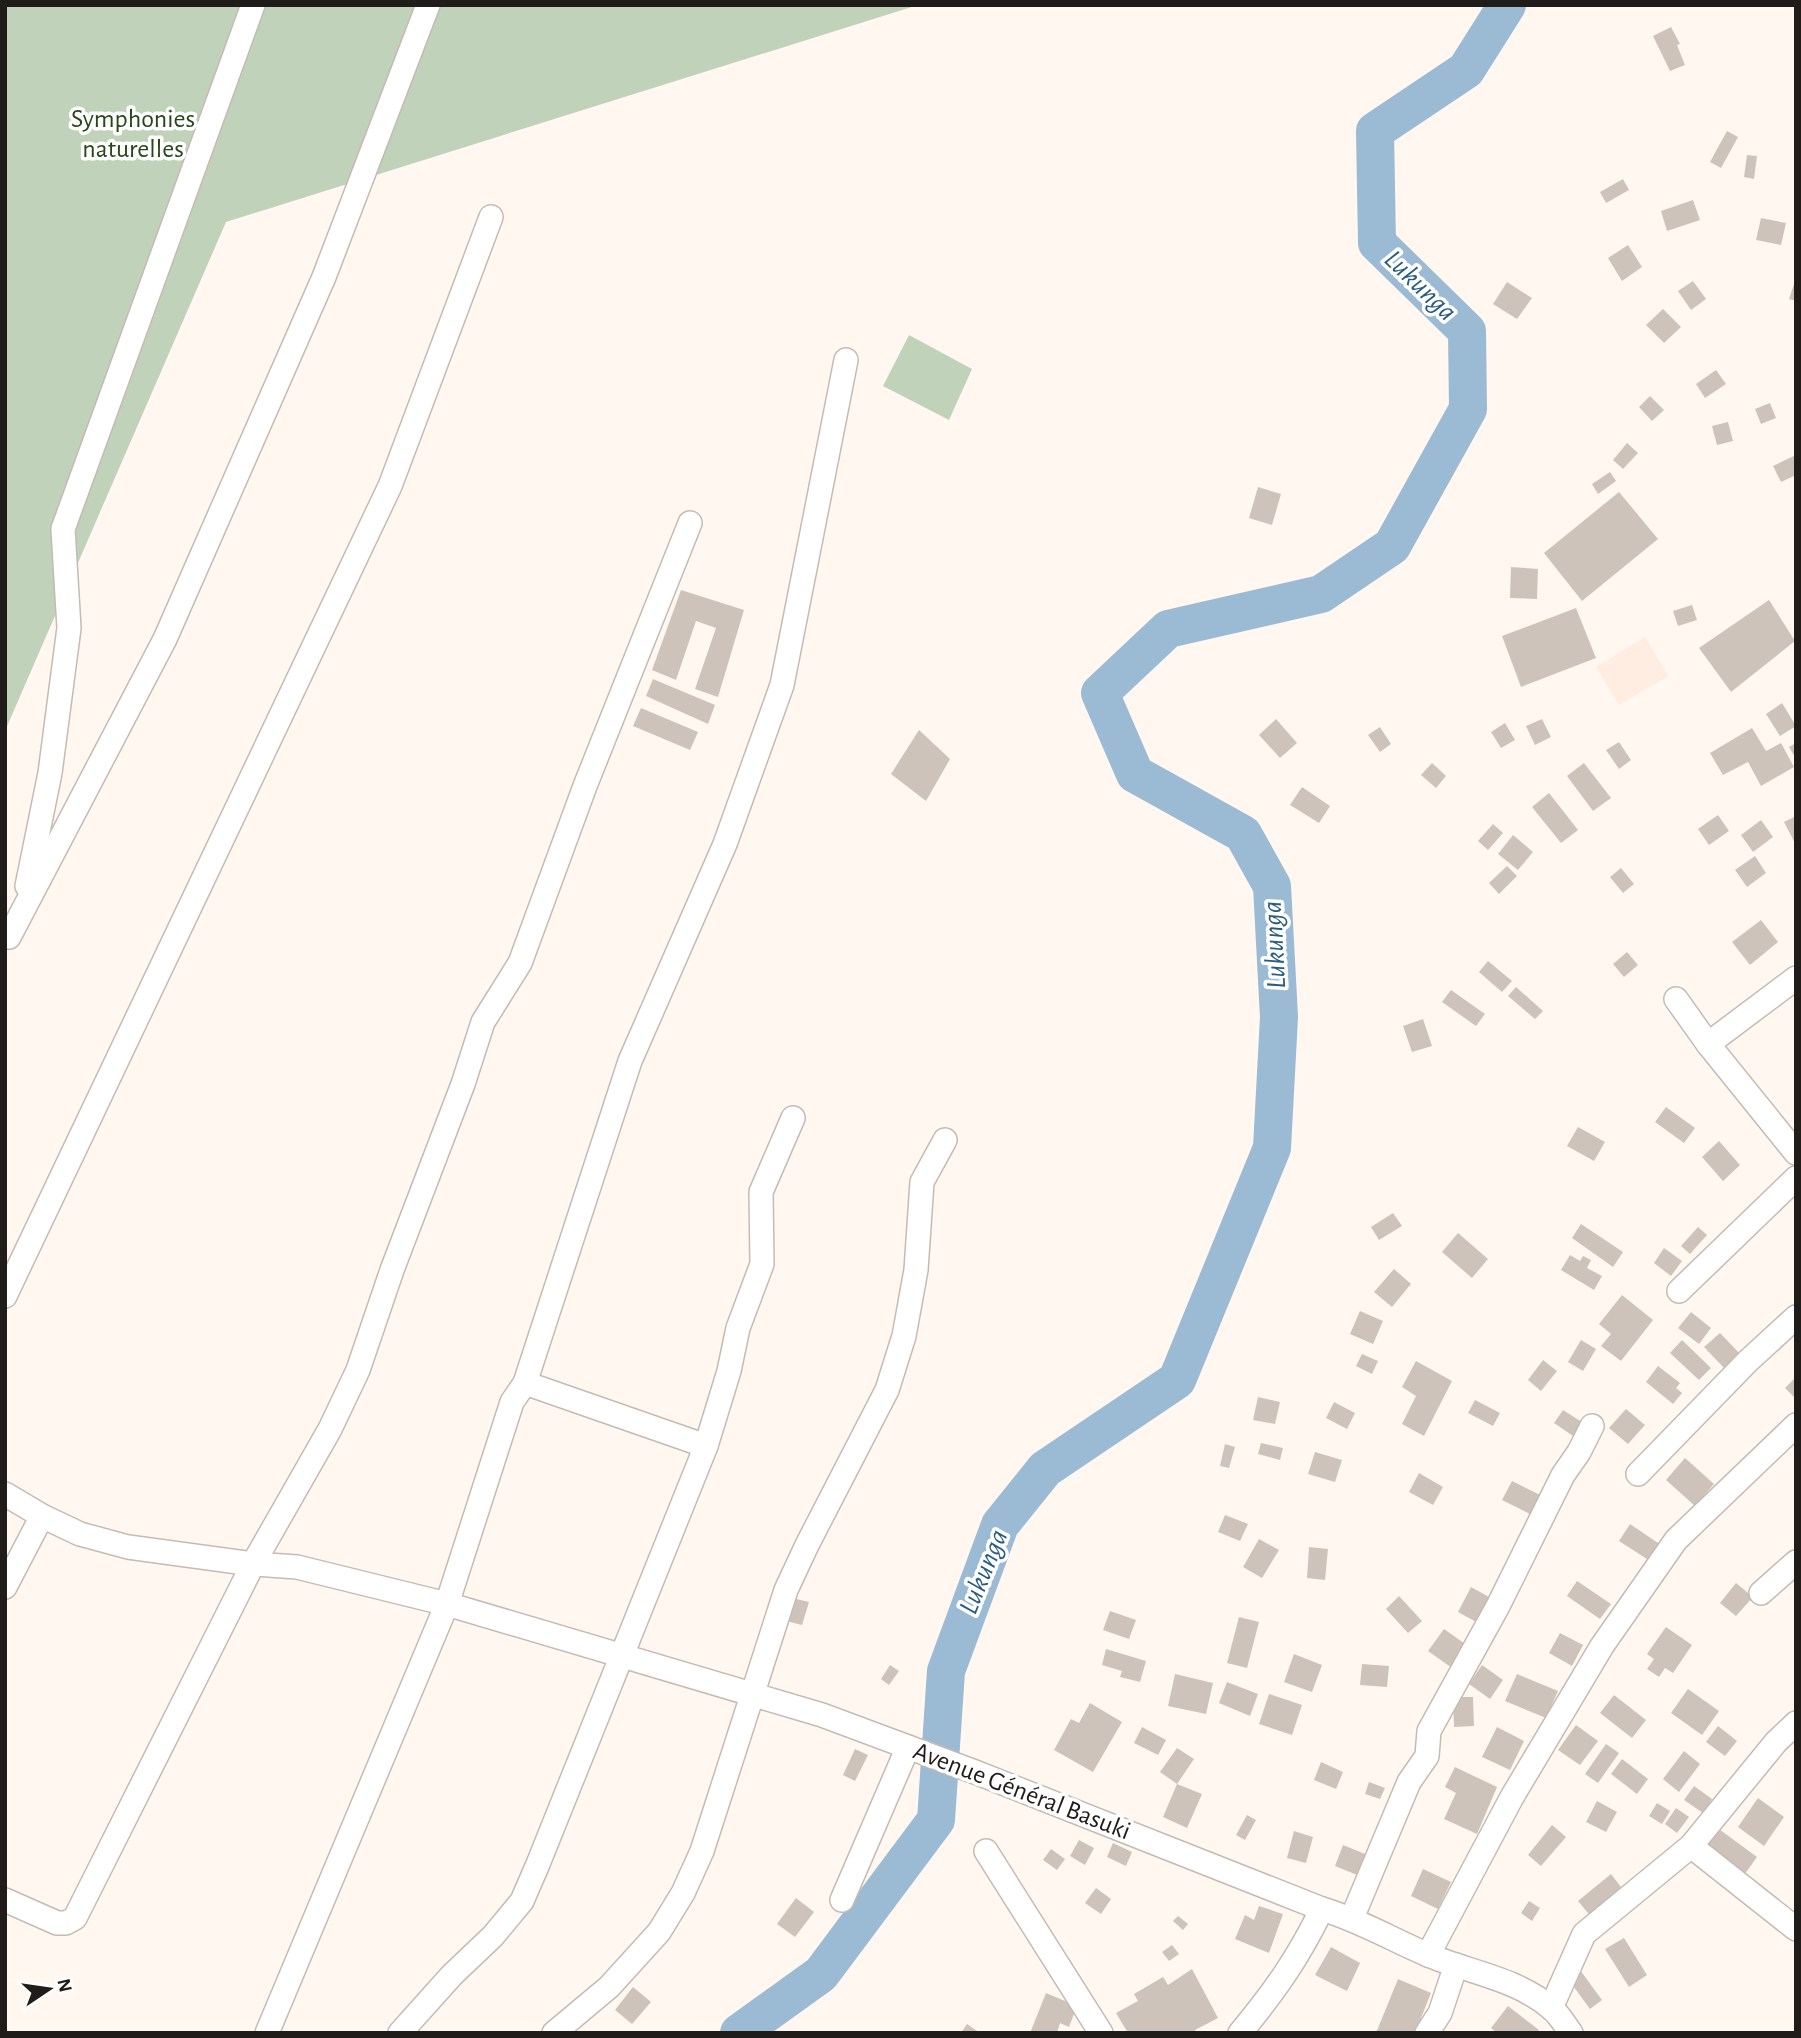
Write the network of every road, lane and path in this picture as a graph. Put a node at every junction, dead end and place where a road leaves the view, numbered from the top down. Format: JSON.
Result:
{"nodes":[{"id":1,"x":253,"y":5,"type":"edge"},
{"id":2,"x":428,"y":5,"type":"edge"},
{"id":3,"x":491,"y":216,"type":"dead end"},
{"id":4,"x":846,"y":360,"type":"dead end"},
{"id":5,"x":690,"y":523,"type":"dead end"},
{"id":6,"x":7,"y":942,"type":"edge"},
{"id":7,"x":1796,"y":978,"type":"edge"},
{"id":8,"x":1676,"y":999,"type":"dead end"},
{"id":9,"x":1708,"y":1044,"type":"junction"},
{"id":10,"x":793,"y":1118,"type":"dead end"},
{"id":11,"x":945,"y":1140,"type":"dead end"},
{"id":12,"x":1796,"y":1153,"type":"edge"},
{"id":13,"x":1796,"y":1178,"type":"edge"},
{"id":14,"x":1679,"y":1291,"type":"dead end"},
{"id":15,"x":5,"y":1296,"type":"edge"},
{"id":16,"x":1796,"y":1317,"type":"edge"},
{"id":17,"x":525,"y":1383,"type":"junction"},
{"id":18,"x":1796,"y":1425,"type":"edge"},
{"id":19,"x":1592,"y":1426,"type":"dead end"},
{"id":20,"x":706,"y":1446,"type":"junction"},
{"id":21,"x":1638,"y":1474,"type":"dead end"},
{"id":22,"x":5,"y":1494,"type":"edge"},
{"id":23,"x":42,"y":1516,"type":"junction"},
{"id":24,"x":1796,"y":1562,"type":"edge"},
{"id":25,"x":253,"y":1564,"type":"junction"},
{"id":26,"x":5,"y":1587,"type":"edge"},
{"id":27,"x":1762,"y":1593,"type":"dead end"},
{"id":28,"x":447,"y":1604,"type":"junction"},
{"id":29,"x":622,"y":1656,"type":"junction"},
{"id":30,"x":752,"y":1695,"type":"junction"},
{"id":31,"x":1796,"y":1723,"type":"edge"},
{"id":32,"x":908,"y":1747,"type":"junction"},
{"id":33,"x":1691,"y":1846,"type":"junction"},
{"id":34,"x":986,"y":1851,"type":"dead end"},
{"id":35,"x":5,"y":1900,"type":"edge"},
{"id":36,"x":842,"y":1900,"type":"dead end"},
{"id":37,"x":1322,"y":1909,"type":"junction"},
{"id":38,"x":1352,"y":1918,"type":"junction"},
{"id":39,"x":1796,"y":1929,"type":"edge"},
{"id":40,"x":1428,"y":1955,"type":"junction"},
{"id":41,"x":1456,"y":1965,"type":"junction"},
{"id":42,"x":1551,"y":2008,"type":"junction"},
{"id":43,"x":267,"y":2033,"type":"edge"},
{"id":44,"x":400,"y":2033,"type":"edge"},
{"id":45,"x":554,"y":2033,"type":"edge"},
{"id":46,"x":1101,"y":2033,"type":"edge"},
{"id":47,"x":1240,"y":2033,"type":"edge"},
{"id":48,"x":1427,"y":2033,"type":"edge"},
{"id":49,"x":1571,"y":2033,"type":"edge"}],
"edges":[{"from":1,"to":6,"type":"street"},
{"from":2,"to":6,"type":"street"},
{"from":3,"to":15,"type":"street"},
{"from":4,"to":17,"type":"street"},
{"from":5,"to":25,"type":"street"},
{"from":7,"to":9,"type":"street"},
{"from":8,"to":9,"type":"street"},
{"from":9,"to":12,"type":"street"},
{"from":10,"to":20,"type":"street"},
{"from":11,"to":30,"type":"street"},
{"from":13,"to":14,"type":"street"},
{"from":16,"to":21,"type":"street"},
{"from":17,"to":20,"type":"street"},
{"from":17,"to":28,"type":"street"},
{"from":18,"to":40,"type":"street"},
{"from":19,"to":38,"type":"street"},
{"from":20,"to":29,"type":"street"},
{"from":22,"to":23,"type":"street","name":"Avenue Général Basuki"},
{"from":23,"to":25,"type":"street","name":"Avenue Général Basuki"},
{"from":23,"to":26,"type":"street"},
{"from":24,"to":27,"type":"street"},
{"from":25,"to":28,"type":"street","name":"Avenue Général Basuki"},
{"from":25,"to":35,"type":"street"},
{"from":28,"to":29,"type":"street","name":"Avenue Général Basuki"},
{"from":28,"to":43,"type":"street"},
{"from":29,"to":30,"type":"street","name":"Avenue Général Basuki"},
{"from":29,"to":44,"type":"street"},
{"from":30,"to":32,"type":"street","name":"Avenue Général Basuki"},
{"from":30,"to":45,"type":"street"},
{"from":31,"to":33,"type":"street"},
{"from":32,"to":36,"type":"street"},
{"from":32,"to":37,"type":"street","name":"Avenue Général Basuki"},
{"from":33,"to":39,"type":"street"},
{"from":33,"to":42,"type":"street"},
{"from":34,"to":46,"type":"street"},
{"from":37,"to":38,"type":"street","name":"Avenue Général Basuki"},
{"from":37,"to":47,"type":"street"},
{"from":38,"to":40,"type":"street","name":"Avenue Général Basuki"},
{"from":40,"to":41,"type":"street","name":"Avenue Général Basuki"},
{"from":41,"to":42,"type":"street","name":"Avenue Général Basuki"},
{"from":41,"to":48,"type":"street"},
{"from":42,"to":49,"type":"street","name":"Avenue Général Basuki"}]}
